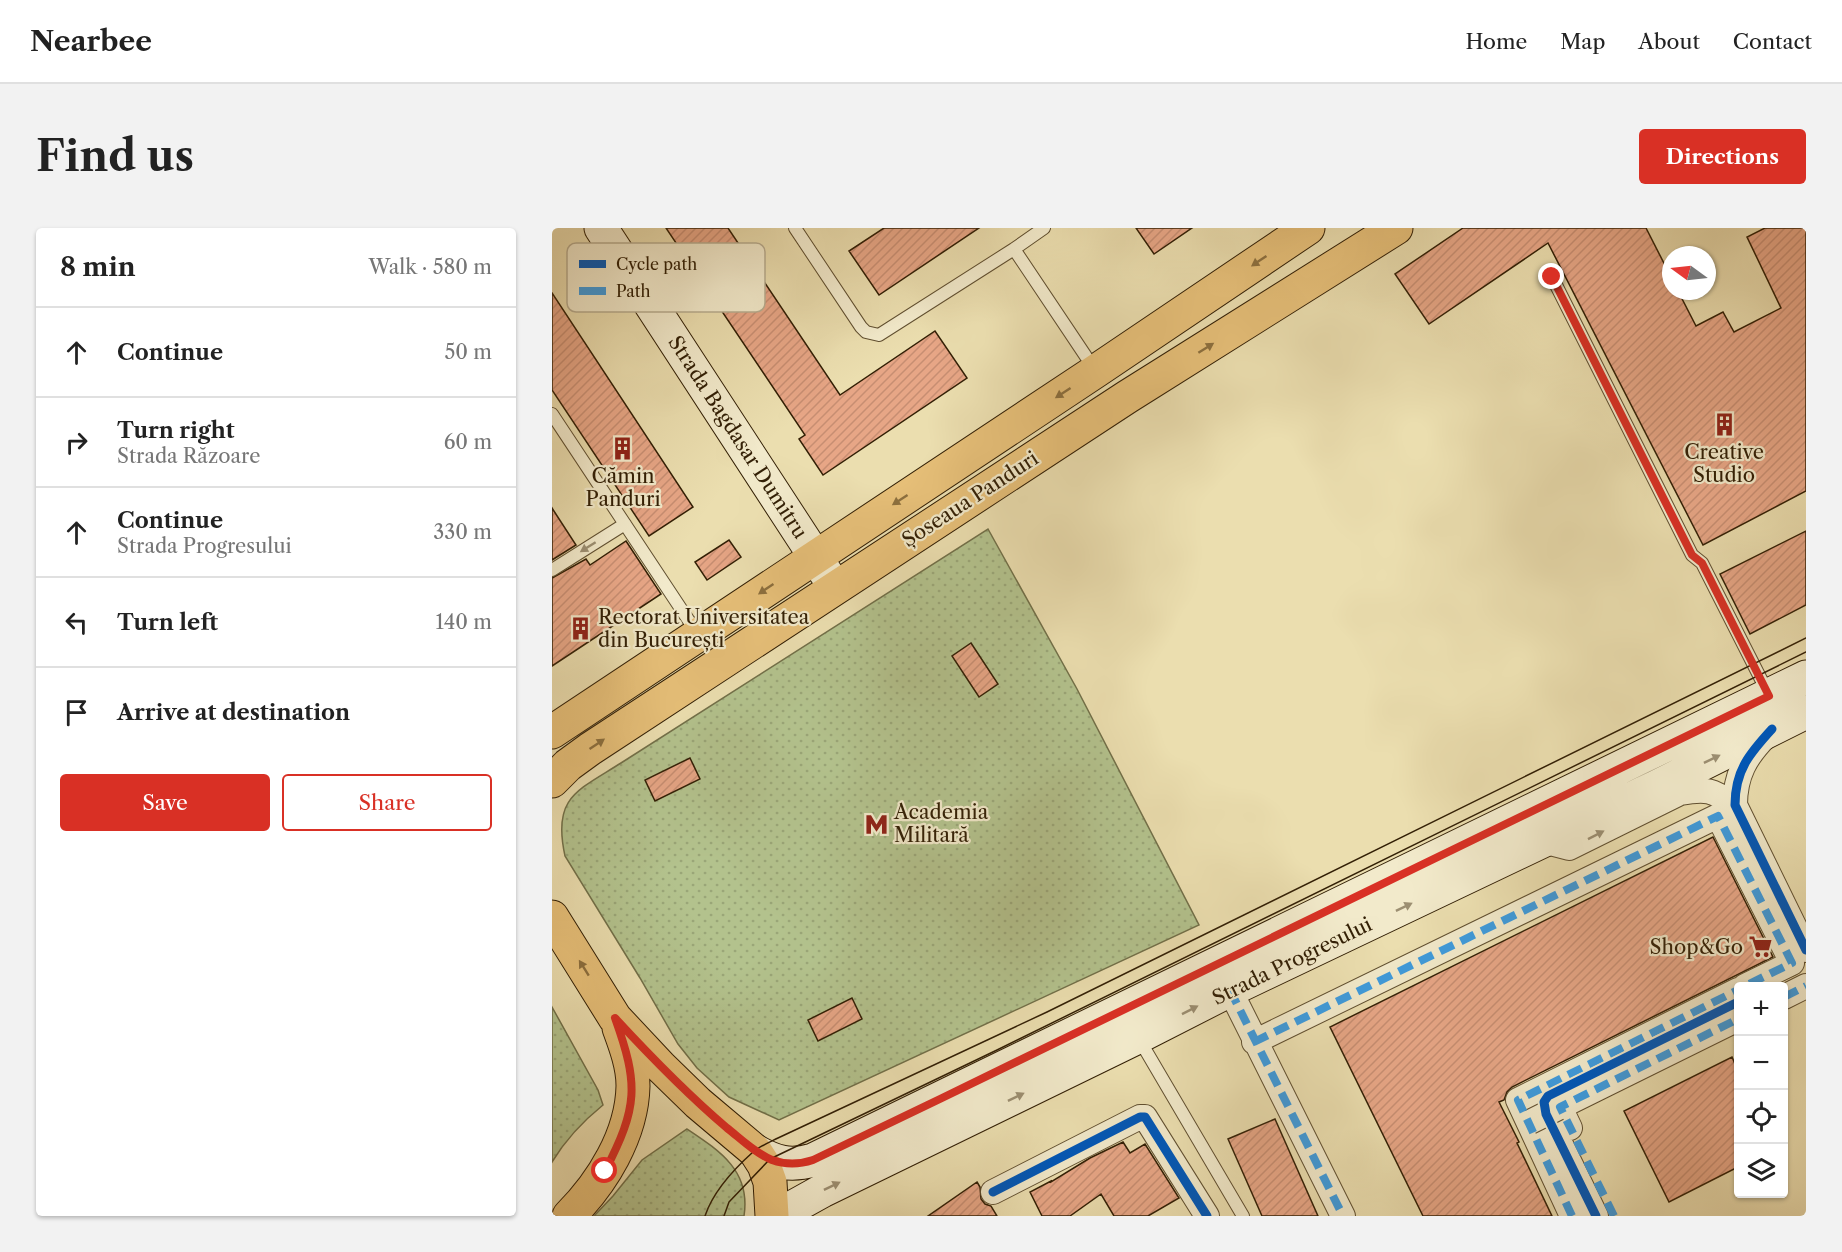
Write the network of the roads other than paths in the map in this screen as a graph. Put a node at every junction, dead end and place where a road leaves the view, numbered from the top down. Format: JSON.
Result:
{"nodes":[{"id":1,"x":601,"y":228,"type":"edge"},
{"id":2,"x":795,"y":228,"type":"edge"},
{"id":3,"x":1044,"y":228,"type":"edge"},
{"id":4,"x":1308,"y":228,"type":"edge"},
{"id":5,"x":1396,"y":228,"type":"edge"},
{"id":6,"x":611,"y":243,"type":"edge"},
{"id":7,"x":1014,"y":249,"type":"junction"},
{"id":8,"x":1552,"y":277,"type":"dead end"},
{"id":9,"x":656,"y":312,"type":"edge"},
{"id":10,"x":1096,"y":371,"type":"junction"},
{"id":11,"x":552,"y":414,"type":"edge"},
{"id":12,"x":625,"y":524,"type":"junction"},
{"id":13,"x":815,"y":557,"type":"junction"},
{"id":14,"x":552,"y":570,"type":"edge"},
{"id":15,"x":835,"y":587,"type":"junction"},
{"id":16,"x":698,"y":634,"type":"junction"},
{"id":17,"x":1806,"y":678,"type":"edge"},
{"id":18,"x":1769,"y":696,"type":"junction"},
{"id":19,"x":1806,"y":712,"type":"edge"},
{"id":20,"x":1772,"y":729,"type":"junction"},
{"id":21,"x":552,"y":732,"type":"edge"},
{"id":22,"x":552,"y":781,"type":"edge"},
{"id":23,"x":1735,"y":805,"type":"junction"},
{"id":24,"x":1542,"y":841,"type":"junction"},
{"id":25,"x":552,"y":917,"type":"edge"},
{"id":26,"x":1806,"y":950,"type":"edge"},
{"id":27,"x":1806,"y":964,"type":"edge"},
{"id":28,"x":1759,"y":982,"type":"edge"},
{"id":29,"x":1779,"y":982,"type":"edge"},
{"id":30,"x":1806,"y":986,"type":"edge"},
{"id":31,"x":1230,"y":990,"type":"junction"},
{"id":32,"x":1788,"y":995,"type":"edge"},
{"id":33,"x":1734,"y":996,"type":"edge"},
{"id":34,"x":1734,"y":996,"type":"edge"},
{"id":35,"x":615,"y":1018,"type":"junction"},
{"id":36,"x":1734,"y":1021,"type":"edge"},
{"id":37,"x":1138,"y":1038,"type":"junction"},
{"id":38,"x":1254,"y":1042,"type":"junction"},
{"id":39,"x":1559,"y":1107,"type":"junction"},
{"id":40,"x":1529,"y":1122,"type":"junction"},
{"id":41,"x":754,"y":1150,"type":"junction"},
{"id":42,"x":993,"y":1192,"type":"dead end"},
{"id":43,"x":569,"y":1216,"type":"edge"},
{"id":44,"x":772,"y":1216,"type":"edge"},
{"id":45,"x":782,"y":1216,"type":"edge"},
{"id":46,"x":1207,"y":1216,"type":"edge"},
{"id":47,"x":1243,"y":1216,"type":"edge"},
{"id":48,"x":1343,"y":1216,"type":"edge"},
{"id":49,"x":1572,"y":1216,"type":"edge"},
{"id":50,"x":1596,"y":1216,"type":"edge"},
{"id":51,"x":1614,"y":1216,"type":"edge"}],
"edges":[{"from":1,"to":6,"type":"main road","name":"Strada Bagdasar Dumitru"},
{"from":2,"to":7,"type":"lane"},
{"from":3,"to":7,"type":"lane"},
{"from":4,"to":10,"type":"main road","name":"Șoseaua Panduri","one_way":true},
{"from":15,"to":5,"type":"main road","name":"Șoseaua Panduri","one_way":true},
{"from":7,"to":10,"type":"lane"},
{"from":8,"to":18,"type":"lane"},
{"from":9,"to":13,"type":"main road","name":"Strada Bagdasar Dumitru"},
{"from":10,"to":13,"type":"main road","name":"Șoseaua Panduri","one_way":true},
{"from":11,"to":12,"type":"lane"},
{"from":12,"to":14,"type":"lane","one_way":true},
{"from":12,"to":16,"type":"lane"},
{"from":13,"to":15,"type":"main road","name":"Strada Bagdasar Dumitru"},
{"from":13,"to":16,"type":"main road","name":"Șoseaua Panduri","one_way":true},
{"from":22,"to":15,"type":"main road","name":"Șoseaua Panduri","one_way":true},
{"from":16,"to":21,"type":"main road","name":"Șoseaua Panduri"},
{"from":17,"to":18,"type":"main road","name":"Strada Progresului"},
{"from":18,"to":41,"type":"main road","name":"Strada Progresului"},
{"from":19,"to":20,"type":"main road","name":"Strada Progresului"},
{"from":20,"to":23,"type":"street"},
{"from":24,"to":20,"type":"main road","name":"Strada Progresului","one_way":true},
{"from":24,"to":23,"type":"street","one_way":true},
{"from":23,"to":26,"type":"street"},
{"from":31,"to":24,"type":"main road","name":"Strada Progresului","one_way":true},
{"from":35,"to":25,"type":"main road","one_way":true},
{"from":27,"to":29,"type":"street"},
{"from":28,"to":38,"type":"street"},
{"from":30,"to":32,"type":"street"},
{"from":37,"to":31,"type":"main road","name":"Strada Progresului","one_way":true},
{"from":31,"to":38,"type":"street"},
{"from":33,"to":40,"type":"street"},
{"from":34,"to":50,"type":"street"},
{"from":35,"to":41,"type":"main road"},
{"from":35,"to":43,"type":"main road"},
{"from":36,"to":39,"type":"street"},
{"from":45,"to":37,"type":"main road","name":"Strada Progresului","one_way":true},
{"from":37,"to":47,"type":"lane"},
{"from":38,"to":48,"type":"street"},
{"from":39,"to":40,"type":"street","bridge":true},
{"from":39,"to":51,"type":"street"},
{"from":40,"to":49,"type":"street"},
{"from":41,"to":44,"type":"main road"},
{"from":42,"to":46,"type":"street"}]}
